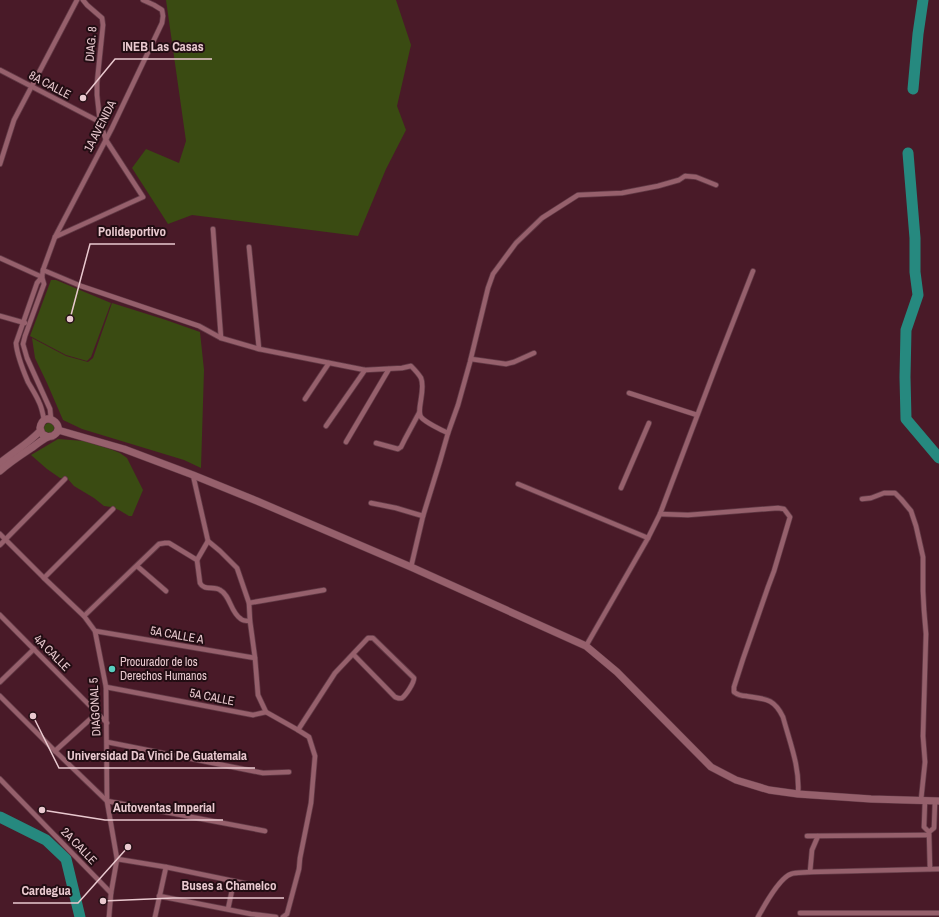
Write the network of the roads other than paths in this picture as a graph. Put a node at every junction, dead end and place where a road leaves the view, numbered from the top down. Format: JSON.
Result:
{"nodes":[{"id":1,"x":77,"y":0,"type":"edge"},
{"id":2,"x":83,"y":0,"type":"edge"},
{"id":3,"x":143,"y":0,"type":"edge"},
{"id":4,"x":0,"y":70,"type":"edge"},
{"id":5,"x":32,"y":87,"type":"junction"},
{"id":6,"x":100,"y":122,"type":"junction"},
{"id":7,"x":106,"y":140,"type":"junction"},
{"id":8,"x":0,"y":164,"type":"edge"},
{"id":9,"x":716,"y":185,"type":"dead end"},
{"id":10,"x":213,"y":229,"type":"dead end"},
{"id":11,"x":55,"y":237,"type":"junction"},
{"id":12,"x":249,"y":247,"type":"dead end"},
{"id":13,"x":0,"y":258,"type":"edge"},
{"id":14,"x":43,"y":270,"type":"junction"},
{"id":15,"x":753,"y":271,"type":"dead end"},
{"id":16,"x":42,"y":277,"type":"junction"},
{"id":17,"x":0,"y":316,"type":"edge"},
{"id":18,"x":23,"y":322,"type":"junction"},
{"id":19,"x":29,"y":323,"type":"junction"},
{"id":20,"x":221,"y":338,"type":"junction"},
{"id":21,"x":259,"y":348,"type":"junction"},
{"id":22,"x":534,"y":353,"type":"dead end"},
{"id":23,"x":471,"y":359,"type":"junction"},
{"id":24,"x":329,"y":363,"type":"junction"},
{"id":25,"x":389,"y":369,"type":"junction"},
{"id":26,"x":365,"y":370,"type":"junction"},
{"id":27,"x":629,"y":393,"type":"dead end"},
{"id":28,"x":305,"y":399,"type":"dead end"},
{"id":29,"x":419,"y":413,"type":"junction"},
{"id":30,"x":697,"y":415,"type":"junction"},
{"id":31,"x":47,"y":420,"type":"junction"},
{"id":32,"x":650,"y":423,"type":"dead end"},
{"id":33,"x":326,"y":426,"type":"dead end"},
{"id":34,"x":58,"y":430,"type":"junction"},
{"id":35,"x":40,"y":431,"type":"junction"},
{"id":36,"x":448,"y":433,"type":"junction"},
{"id":37,"x":48,"y":437,"type":"junction"},
{"id":38,"x":346,"y":442,"type":"dead end"},
{"id":39,"x":376,"y":443,"type":"dead end"},
{"id":40,"x":0,"y":463,"type":"edge"},
{"id":41,"x":0,"y":471,"type":"edge"},
{"id":42,"x":193,"y":475,"type":"junction"},
{"id":43,"x":65,"y":479,"type":"dead end"},
{"id":44,"x":518,"y":484,"type":"dead end"},
{"id":45,"x":621,"y":488,"type":"dead end"},
{"id":46,"x":862,"y":499,"type":"dead end"},
{"id":47,"x":371,"y":503,"type":"dead end"},
{"id":48,"x":113,"y":509,"type":"dead end"},
{"id":49,"x":660,"y":514,"type":"junction"},
{"id":50,"x":423,"y":516,"type":"junction"},
{"id":51,"x":0,"y":534,"type":"edge"},
{"id":52,"x":648,"y":538,"type":"junction"},
{"id":53,"x":5,"y":540,"type":"junction"},
{"id":54,"x":208,"y":541,"type":"junction"},
{"id":55,"x":0,"y":545,"type":"edge"},
{"id":56,"x":197,"y":560,"type":"junction"},
{"id":57,"x":137,"y":566,"type":"junction"},
{"id":58,"x":411,"y":567,"type":"junction"},
{"id":59,"x":44,"y":578,"type":"junction"},
{"id":60,"x":324,"y":590,"type":"dead end"},
{"id":61,"x":166,"y":591,"type":"dead end"},
{"id":62,"x":249,"y":603,"type":"junction"},
{"id":63,"x":0,"y":614,"type":"edge"},
{"id":64,"x":84,"y":616,"type":"junction"},
{"id":65,"x":250,"y":621,"type":"junction"},
{"id":66,"x":95,"y":630,"type":"junction"},
{"id":67,"x":586,"y":646,"type":"junction"},
{"id":68,"x":34,"y":649,"type":"junction"},
{"id":69,"x":353,"y":654,"type":"junction"},
{"id":70,"x":255,"y":658,"type":"junction"},
{"id":71,"x":0,"y":682,"type":"edge"},
{"id":72,"x":106,"y":687,"type":"junction"},
{"id":73,"x":0,"y":696,"type":"edge"},
{"id":74,"x":266,"y":712,"type":"junction"},
{"id":75,"x":97,"y":713,"type":"junction"},
{"id":76,"x":107,"y":723,"type":"junction"},
{"id":77,"x":298,"y":730,"type":"junction"},
{"id":78,"x":107,"y":742,"type":"junction"},
{"id":79,"x":55,"y":751,"type":"junction"},
{"id":80,"x":289,"y":772,"type":"dead end"},
{"id":81,"x":0,"y":778,"type":"edge"},
{"id":82,"x":798,"y":794,"type":"junction"},
{"id":83,"x":923,"y":800,"type":"junction"},
{"id":84,"x":937,"y":801,"type":"edge"},
{"id":85,"x":107,"y":802,"type":"junction"},
{"id":86,"x":265,"y":831,"type":"dead end"},
{"id":87,"x":929,"y":833,"type":"junction"},
{"id":88,"x":807,"y":836,"type":"dead end"},
{"id":89,"x":818,"y":836,"type":"junction"},
{"id":90,"x":117,"y":859,"type":"junction"},
{"id":91,"x":166,"y":866,"type":"junction"},
{"id":92,"x":930,"y":869,"type":"junction"},
{"id":93,"x":939,"y":869,"type":"edge"},
{"id":94,"x":810,"y":872,"type":"junction"},
{"id":95,"x":234,"y":881,"type":"junction"},
{"id":96,"x":248,"y":884,"type":"dead end"},
{"id":97,"x":111,"y":893,"type":"junction"},
{"id":98,"x":159,"y":896,"type":"junction"},
{"id":99,"x":228,"y":909,"type":"junction"},
{"id":100,"x":800,"y":913,"type":"dead end"},
{"id":101,"x":939,"y":913,"type":"edge"},
{"id":102,"x":109,"y":917,"type":"edge"},
{"id":103,"x":156,"y":917,"type":"edge"},
{"id":104,"x":276,"y":917,"type":"edge"},
{"id":105,"x":283,"y":917,"type":"edge"},
{"id":106,"x":758,"y":917,"type":"edge"}],
"edges":[{"from":1,"to":5,"type":"street"},
{"from":2,"to":6,"type":"street","name":"DIAG. 8"},
{"from":3,"to":7,"type":"street","name":"1A AVENIDA"},
{"from":4,"to":5,"type":"street","name":"8A CALLE"},
{"from":5,"to":6,"type":"street","name":"8A CALLE"},
{"from":5,"to":8,"type":"street"},
{"from":6,"to":7,"type":"street"},
{"from":7,"to":11,"type":"street","name":"1A AVENIDA"},
{"from":7,"to":11,"type":"street"},
{"from":9,"to":23,"type":"street"},
{"from":10,"to":20,"type":"street"},
{"from":11,"to":14,"type":"street","name":"1A AVENIDA"},
{"from":12,"to":21,"type":"street"},
{"from":13,"to":16,"type":"street"},
{"from":14,"to":16,"type":"street","name":"1A AVENIDA"},
{"from":14,"to":20,"type":"street"},
{"from":15,"to":30,"type":"street"},
{"from":16,"to":18,"type":"street"},
{"from":16,"to":19,"type":"street","name":"1A AVENIDA"},
{"from":17,"to":18,"type":"street"},
{"from":18,"to":19,"type":"street"},
{"from":18,"to":31,"type":"street"},
{"from":19,"to":31,"type":"street","name":"1A AVENIDA"},
{"from":20,"to":21,"type":"street"},
{"from":21,"to":24,"type":"street"},
{"from":22,"to":23,"type":"street"},
{"from":23,"to":36,"type":"street"},
{"from":24,"to":26,"type":"street"},
{"from":24,"to":28,"type":"street"},
{"from":25,"to":26,"type":"street"},
{"from":25,"to":29,"type":"street"},
{"from":25,"to":38,"type":"street"},
{"from":26,"to":33,"type":"street"},
{"from":27,"to":30,"type":"street"},
{"from":29,"to":36,"type":"street"},
{"from":29,"to":39,"type":"street"},
{"from":30,"to":49,"type":"street"},
{"from":31,"to":34,"type":"main road"},
{"from":31,"to":35,"type":"main road"},
{"from":32,"to":45,"type":"street"},
{"from":34,"to":37,"type":"main road"},
{"from":34,"to":42,"type":"main road"},
{"from":35,"to":37,"type":"main road"},
{"from":35,"to":40,"type":"main road"},
{"from":36,"to":50,"type":"street"},
{"from":37,"to":41,"type":"main road"},
{"from":42,"to":54,"type":"street"},
{"from":42,"to":58,"type":"main road"},
{"from":43,"to":53,"type":"street"},
{"from":44,"to":52,"type":"street"},
{"from":46,"to":83,"type":"street"},
{"from":47,"to":50,"type":"street"},
{"from":48,"to":59,"type":"street"},
{"from":49,"to":52,"type":"street"},
{"from":49,"to":82,"type":"street"},
{"from":50,"to":58,"type":"street"},
{"from":51,"to":53,"type":"street","name":"DIAGONAL 5"},
{"from":52,"to":67,"type":"street"},
{"from":53,"to":55,"type":"street"},
{"from":53,"to":59,"type":"street","name":"DIAGONAL 5"},
{"from":54,"to":56,"type":"street"},
{"from":54,"to":62,"type":"street"},
{"from":56,"to":57,"type":"street"},
{"from":56,"to":65,"type":"street"},
{"from":57,"to":61,"type":"street"},
{"from":57,"to":64,"type":"street"},
{"from":58,"to":67,"type":"main road"},
{"from":59,"to":64,"type":"street","name":"DIAGONAL 5"},
{"from":60,"to":62,"type":"street"},
{"from":62,"to":65,"type":"street"},
{"from":63,"to":68,"type":"street","name":"4A CALLE"},
{"from":64,"to":66,"type":"street","name":"DIAGONAL 5"},
{"from":65,"to":70,"type":"street"},
{"from":66,"to":70,"type":"street","name":"5A CALLE A"},
{"from":66,"to":72,"type":"street","name":"DIAGONAL 5"},
{"from":67,"to":82,"type":"main road"},
{"from":68,"to":71,"type":"street"},
{"from":68,"to":75,"type":"street","name":"4A CALLE"},
{"from":69,"to":69,"type":"street"},
{"from":69,"to":77,"type":"street"},
{"from":70,"to":74,"type":"street"},
{"from":72,"to":74,"type":"street","name":"5A CALLE"},
{"from":72,"to":76,"type":"street","name":"DIAGONAL 5"},
{"from":73,"to":79,"type":"street"},
{"from":74,"to":77,"type":"street"},
{"from":75,"to":76,"type":"street","name":"4A CALLE"},
{"from":75,"to":79,"type":"street"},
{"from":76,"to":78,"type":"street","name":"DIAGONAL 5"},
{"from":77,"to":105,"type":"street"},
{"from":78,"to":80,"type":"street"},
{"from":78,"to":85,"type":"street","name":"DIAGONAL 5"},
{"from":79,"to":85,"type":"street"},
{"from":81,"to":97,"type":"street","name":"2A CALLE"},
{"from":82,"to":83,"type":"main road"},
{"from":83,"to":84,"type":"main road"},
{"from":83,"to":87,"type":"street"},
{"from":84,"to":87,"type":"street"},
{"from":85,"to":86,"type":"street"},
{"from":85,"to":90,"type":"street","name":"DIAGONAL 5"},
{"from":87,"to":89,"type":"street"},
{"from":87,"to":92,"type":"street"},
{"from":88,"to":89,"type":"street"},
{"from":89,"to":94,"type":"street"},
{"from":90,"to":91,"type":"street","name":"2A CALLE"},
{"from":90,"to":97,"type":"street","name":"DIAGONAL 5"},
{"from":91,"to":95,"type":"street","name":"2A CALLE"},
{"from":91,"to":98,"type":"street"},
{"from":92,"to":93,"type":"street"},
{"from":92,"to":94,"type":"street"},
{"from":94,"to":106,"type":"street"},
{"from":95,"to":96,"type":"street","name":"2A CALLE"},
{"from":95,"to":99,"type":"street"},
{"from":97,"to":102,"type":"street","name":"DIAGONAL 5"},
{"from":98,"to":99,"type":"street"},
{"from":98,"to":103,"type":"street"},
{"from":99,"to":104,"type":"street"},
{"from":100,"to":101,"type":"street"}]}
